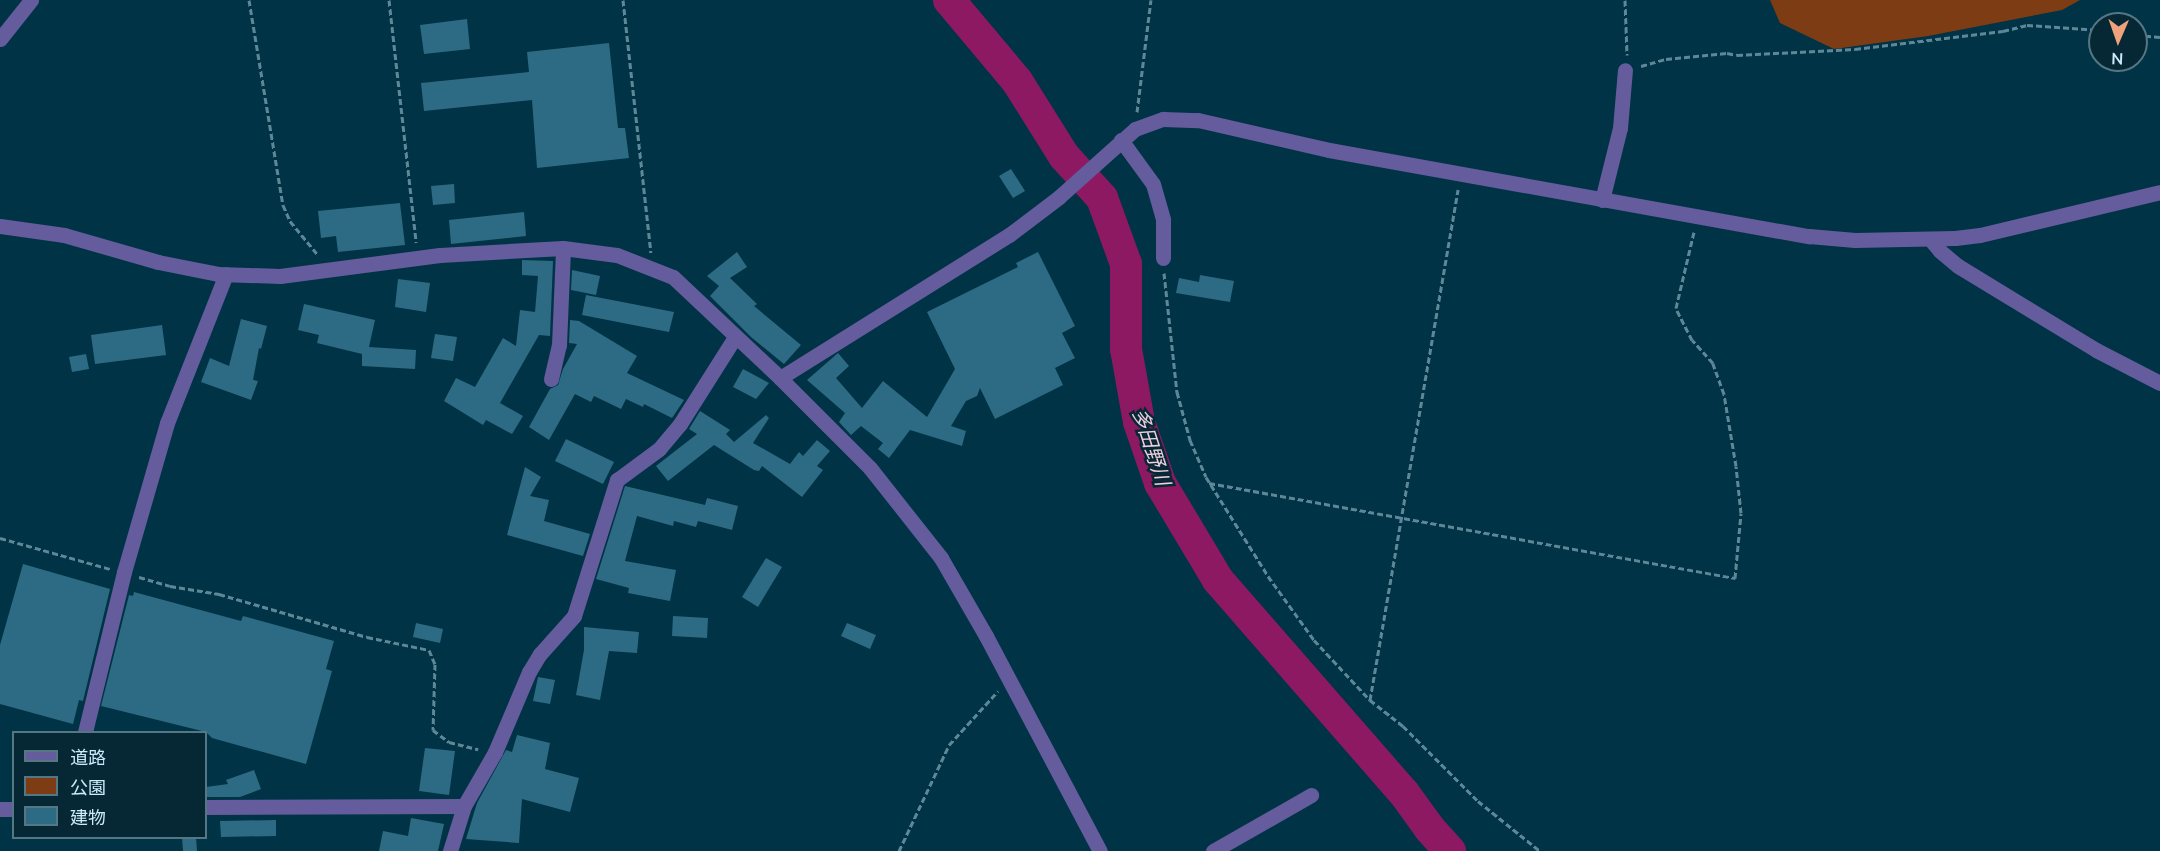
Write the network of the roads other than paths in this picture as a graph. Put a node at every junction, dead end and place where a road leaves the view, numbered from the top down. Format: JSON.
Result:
{"nodes":[{"id":1,"x":31,"y":0,"type":"edge"},
{"id":2,"x":0,"y":39,"type":"edge"},
{"id":3,"x":1625,"y":70,"type":"road end"},
{"id":4,"x":1117,"y":143,"type":"junction"},
{"id":5,"x":2160,"y":192,"type":"edge"},
{"id":6,"x":1602,"y":200,"type":"junction"},
{"id":7,"x":0,"y":226,"type":"edge"},
{"id":8,"x":1930,"y":239,"type":"junction"},
{"id":9,"x":563,"y":248,"type":"junction"},
{"id":10,"x":1163,"y":258,"type":"road end"},
{"id":11,"x":226,"y":274,"type":"junction"},
{"id":12,"x":735,"y":337,"type":"junction"},
{"id":13,"x":780,"y":378,"type":"junction"},
{"id":14,"x":550,"y":379,"type":"dead end"},
{"id":15,"x":2160,"y":383,"type":"edge"},
{"id":16,"x":85,"y":731,"type":"edge"},
{"id":17,"x":1311,"y":795,"type":"dead end"},
{"id":18,"x":464,"y":806,"type":"junction"},
{"id":19,"x":207,"y":807,"type":"edge"},
{"id":20,"x":450,"y":851,"type":"edge"},
{"id":21,"x":1100,"y":851,"type":"edge"},
{"id":22,"x":1213,"y":851,"type":"edge"}],
"edges":[{"from":1,"to":2,"type":"street"},
{"from":3,"to":6,"type":"street"},
{"from":4,"to":6,"type":"street"},
{"from":4,"to":10,"type":"street"},
{"from":4,"to":13,"type":"street"},
{"from":5,"to":8,"type":"street"},
{"from":6,"to":8,"type":"street"},
{"from":7,"to":11,"type":"street"},
{"from":8,"to":15,"type":"street"},
{"from":9,"to":11,"type":"street"},
{"from":9,"to":12,"type":"street"},
{"from":9,"to":14,"type":"street"},
{"from":11,"to":16,"type":"street"},
{"from":12,"to":13,"type":"street"},
{"from":12,"to":18,"type":"street"},
{"from":13,"to":21,"type":"street"},
{"from":17,"to":22,"type":"street"},
{"from":18,"to":19,"type":"street"},
{"from":18,"to":20,"type":"street"}]}
